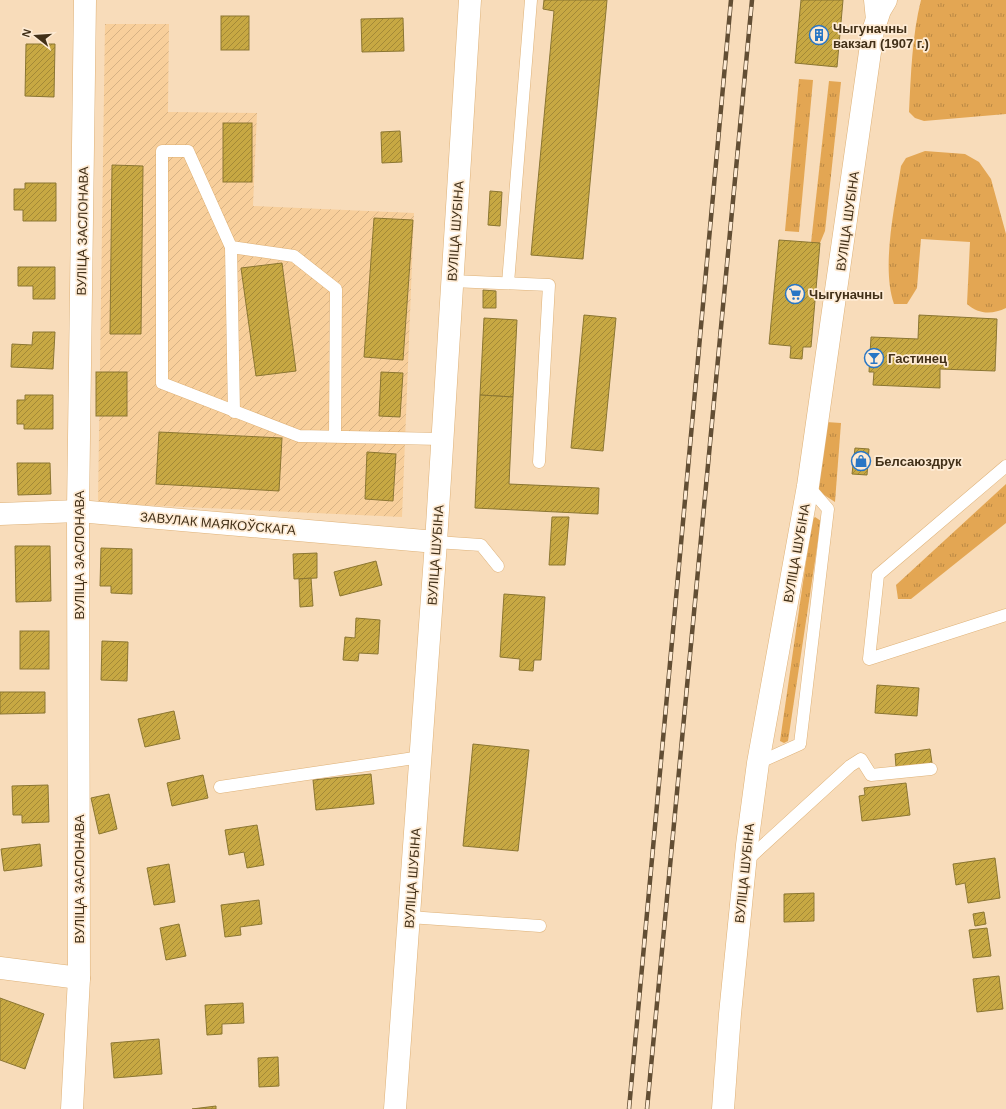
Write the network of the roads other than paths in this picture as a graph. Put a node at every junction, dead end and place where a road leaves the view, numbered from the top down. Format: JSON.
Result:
{"nodes":[{"id":1,"x":85,"y":0,"type":"edge"},
{"id":2,"x":470,"y":0,"type":"edge"},
{"id":3,"x":531,"y":0,"type":"edge"},
{"id":4,"x":870,"y":0,"type":"edge"},
{"id":5,"x":886,"y":0,"type":"edge"},
{"id":6,"x":873,"y":31,"type":"junction"},
{"id":7,"x":230,"y":247,"type":"junction"},
{"id":8,"x":452,"y":281,"type":"junction"},
{"id":9,"x":508,"y":283,"type":"junction"},
{"id":10,"x":234,"y":412,"type":"junction"},
{"id":11,"x":335,"y":436,"type":"junction"},
{"id":12,"x":441,"y":439,"type":"junction"},
{"id":13,"x":539,"y":462,"type":"dead end"},
{"id":14,"x":1006,"y":466,"type":"edge"},
{"id":15,"x":808,"y":486,"type":"junction"},
{"id":16,"x":78,"y":511,"type":"junction"},
{"id":17,"x":0,"y":514,"type":"edge"},
{"id":18,"x":436,"y":542,"type":"junction"},
{"id":19,"x":498,"y":566,"type":"dead end"},
{"id":20,"x":1006,"y":615,"type":"edge"},
{"id":21,"x":421,"y":757,"type":"junction"},
{"id":22,"x":758,"y":762,"type":"junction"},
{"id":23,"x":931,"y":769,"type":"dead end"},
{"id":24,"x":220,"y":786,"type":"dead end"},
{"id":25,"x":745,"y":862,"type":"junction"},
{"id":26,"x":409,"y":917,"type":"junction"},
{"id":27,"x":540,"y":926,"type":"dead end"},
{"id":28,"x":0,"y":968,"type":"edge"},
{"id":29,"x":79,"y":978,"type":"junction"},
{"id":30,"x":72,"y":1109,"type":"edge"},
{"id":31,"x":395,"y":1109,"type":"edge"},
{"id":32,"x":723,"y":1109,"type":"edge"}],
"edges":[{"from":1,"to":16,"type":"street","name":"ВУЛІЦА ЗАСЛОНАВА"},
{"from":2,"to":8,"type":"street","name":"ВУЛІЦА ШУБІНА"},
{"from":3,"to":9,"type":"lane"},
{"from":4,"to":6,"type":"lane"},
{"from":5,"to":6,"type":"street","name":"ВУЛІЦА ШУБІНА"},
{"from":6,"to":15,"type":"street","name":"ВУЛІЦА ШУБІНА"},
{"from":7,"to":10,"type":"lane"},
{"from":7,"to":10,"type":"lane"},
{"from":7,"to":11,"type":"lane"},
{"from":8,"to":9,"type":"lane"},
{"from":8,"to":12,"type":"street","name":"ВУЛІЦА ШУБІНА"},
{"from":9,"to":13,"type":"lane"},
{"from":10,"to":11,"type":"lane"},
{"from":11,"to":12,"type":"lane"},
{"from":12,"to":18,"type":"street","name":"ВУЛІЦА ШУБІНА"},
{"from":14,"to":20,"type":"lane"},
{"from":15,"to":22,"type":"street","name":"ВУЛІЦА ШУБІНА"},
{"from":15,"to":22,"type":"lane"},
{"from":16,"to":17,"type":"street","name":"ЗАВУЛАК МАЯКОЎСКАГА"},
{"from":16,"to":18,"type":"street","name":"ЗАВУЛАК МАЯКОЎСКАГА"},
{"from":16,"to":29,"type":"street","name":"ВУЛІЦА ЗАСЛОНАВА"},
{"from":18,"to":19,"type":"lane"},
{"from":18,"to":21,"type":"street","name":"ВУЛІЦА ШУБІНА"},
{"from":21,"to":24,"type":"lane"},
{"from":21,"to":26,"type":"street","name":"ВУЛІЦА ШУБІНА"},
{"from":22,"to":25,"type":"street","name":"ВУЛІЦА ШУБІНА"},
{"from":23,"to":25,"type":"lane"},
{"from":25,"to":32,"type":"street","name":"ВУЛІЦА ШУБІНА"},
{"from":26,"to":27,"type":"lane"},
{"from":26,"to":31,"type":"street","name":"ВУЛІЦА ШУБІНА"},
{"from":28,"to":29,"type":"street"},
{"from":29,"to":30,"type":"street","name":"ВУЛІЦА ЗАСЛОНАВА"}]}
